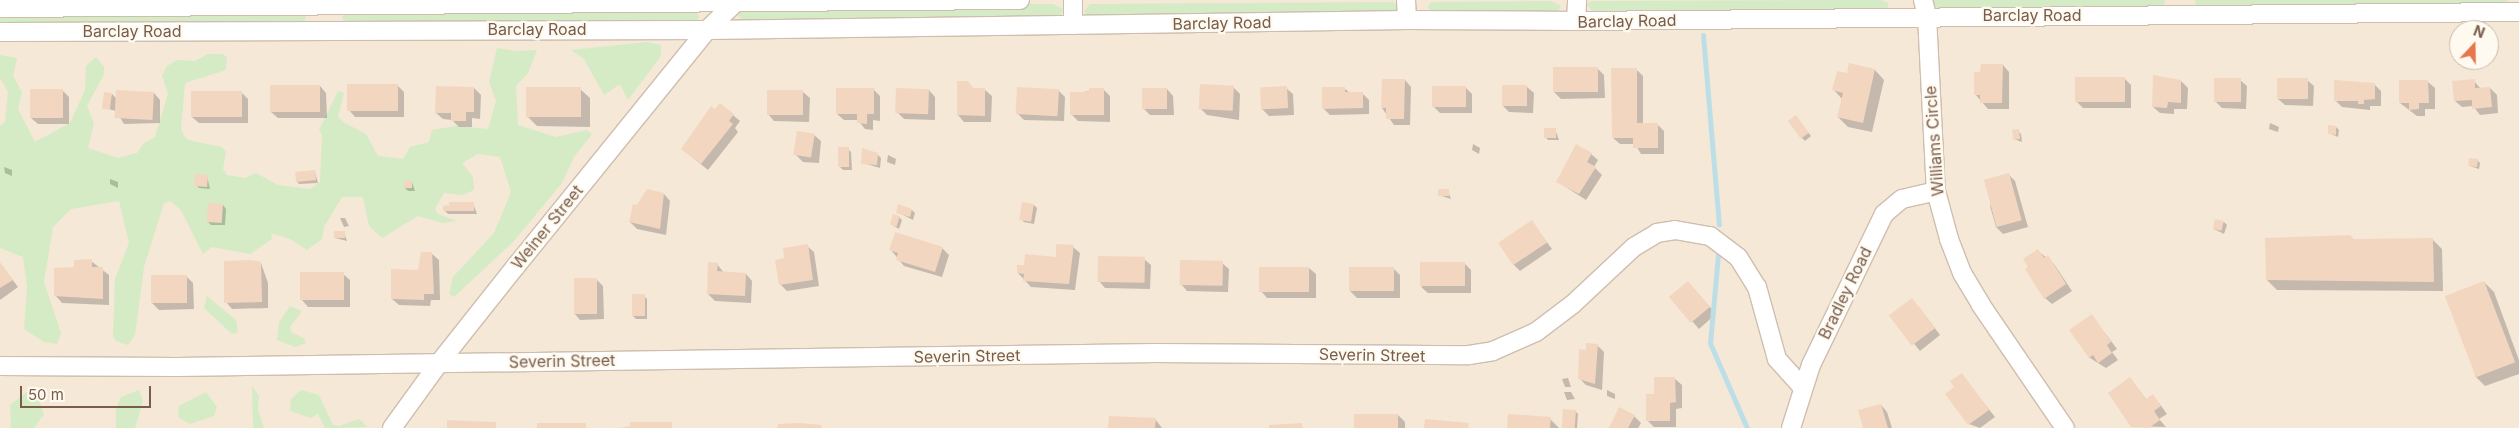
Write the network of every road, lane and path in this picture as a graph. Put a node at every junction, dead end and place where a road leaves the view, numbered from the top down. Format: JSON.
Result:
{"nodes":[{"id":1,"x":1020,"y":0,"type":"edge"},
{"id":2,"x":1073,"y":0,"type":"edge"},
{"id":3,"x":1406,"y":0,"type":"edge"},
{"id":4,"x":1577,"y":0,"type":"edge"},
{"id":5,"x":736,"y":2,"type":"junction"},
{"id":6,"x":324,"y":3,"type":"edge"},
{"id":7,"x":2180,"y":7,"type":"edge"},
{"id":8,"x":0,"y":8,"type":"edge"},
{"id":9,"x":1925,"y":8,"type":"edge"},
{"id":10,"x":2519,"y":12,"type":"edge"},
{"id":11,"x":1407,"y":20,"type":"junction"},
{"id":12,"x":1576,"y":22,"type":"junction"},
{"id":13,"x":1073,"y":25,"type":"junction"},
{"id":14,"x":325,"y":30,"type":"junction"},
{"id":15,"x":707,"y":30,"type":"junction"},
{"id":16,"x":0,"y":32,"type":"edge"},
{"id":17,"x":1936,"y":191,"type":"junction"},
{"id":18,"x":438,"y":363,"type":"junction"},
{"id":19,"x":0,"y":366,"type":"edge"},
{"id":20,"x":1801,"y":386,"type":"junction"},
{"id":21,"x":392,"y":428,"type":"edge"},
{"id":22,"x":1791,"y":428,"type":"edge"},
{"id":23,"x":2065,"y":428,"type":"edge"}],
"edges":[{"from":1,"to":5,"type":"street","name":"Barclay Road"},
{"from":2,"to":13,"type":"street"},
{"from":3,"to":11,"type":"street"},
{"from":4,"to":12,"type":"street"},
{"from":5,"to":6,"type":"street","name":"Barclay Road"},
{"from":5,"to":15,"type":"street","name":"Weiner Street"},
{"from":6,"to":8,"type":"street","name":"Barclay Road"},
{"from":6,"to":14,"type":"street"},
{"from":7,"to":9,"type":"street","name":"Barclay Road"},
{"from":7,"to":10,"type":"street","name":"Barclay Road"},
{"from":9,"to":12,"type":"street","name":"Barclay Road"},
{"from":9,"to":17,"type":"street","name":"Williams Circle"},
{"from":11,"to":12,"type":"street","name":"Barclay Road"},
{"from":11,"to":13,"type":"street","name":"Barclay Road"},
{"from":13,"to":15,"type":"street","name":"Barclay Road"},
{"from":14,"to":15,"type":"street","name":"Barclay Road"},
{"from":14,"to":16,"type":"street","name":"Barclay Road"},
{"from":15,"to":18,"type":"street","name":"Weiner Street"},
{"from":17,"to":20,"type":"street","name":"Bradley Road"},
{"from":17,"to":23,"type":"street","name":"Williams Circle"},
{"from":18,"to":19,"type":"street","name":"Severin Street"},
{"from":18,"to":20,"type":"street","name":"Severin Street"},
{"from":18,"to":21,"type":"street","name":"Weiner Street"},
{"from":20,"to":22,"type":"street","name":"Bradley Road"}]}
